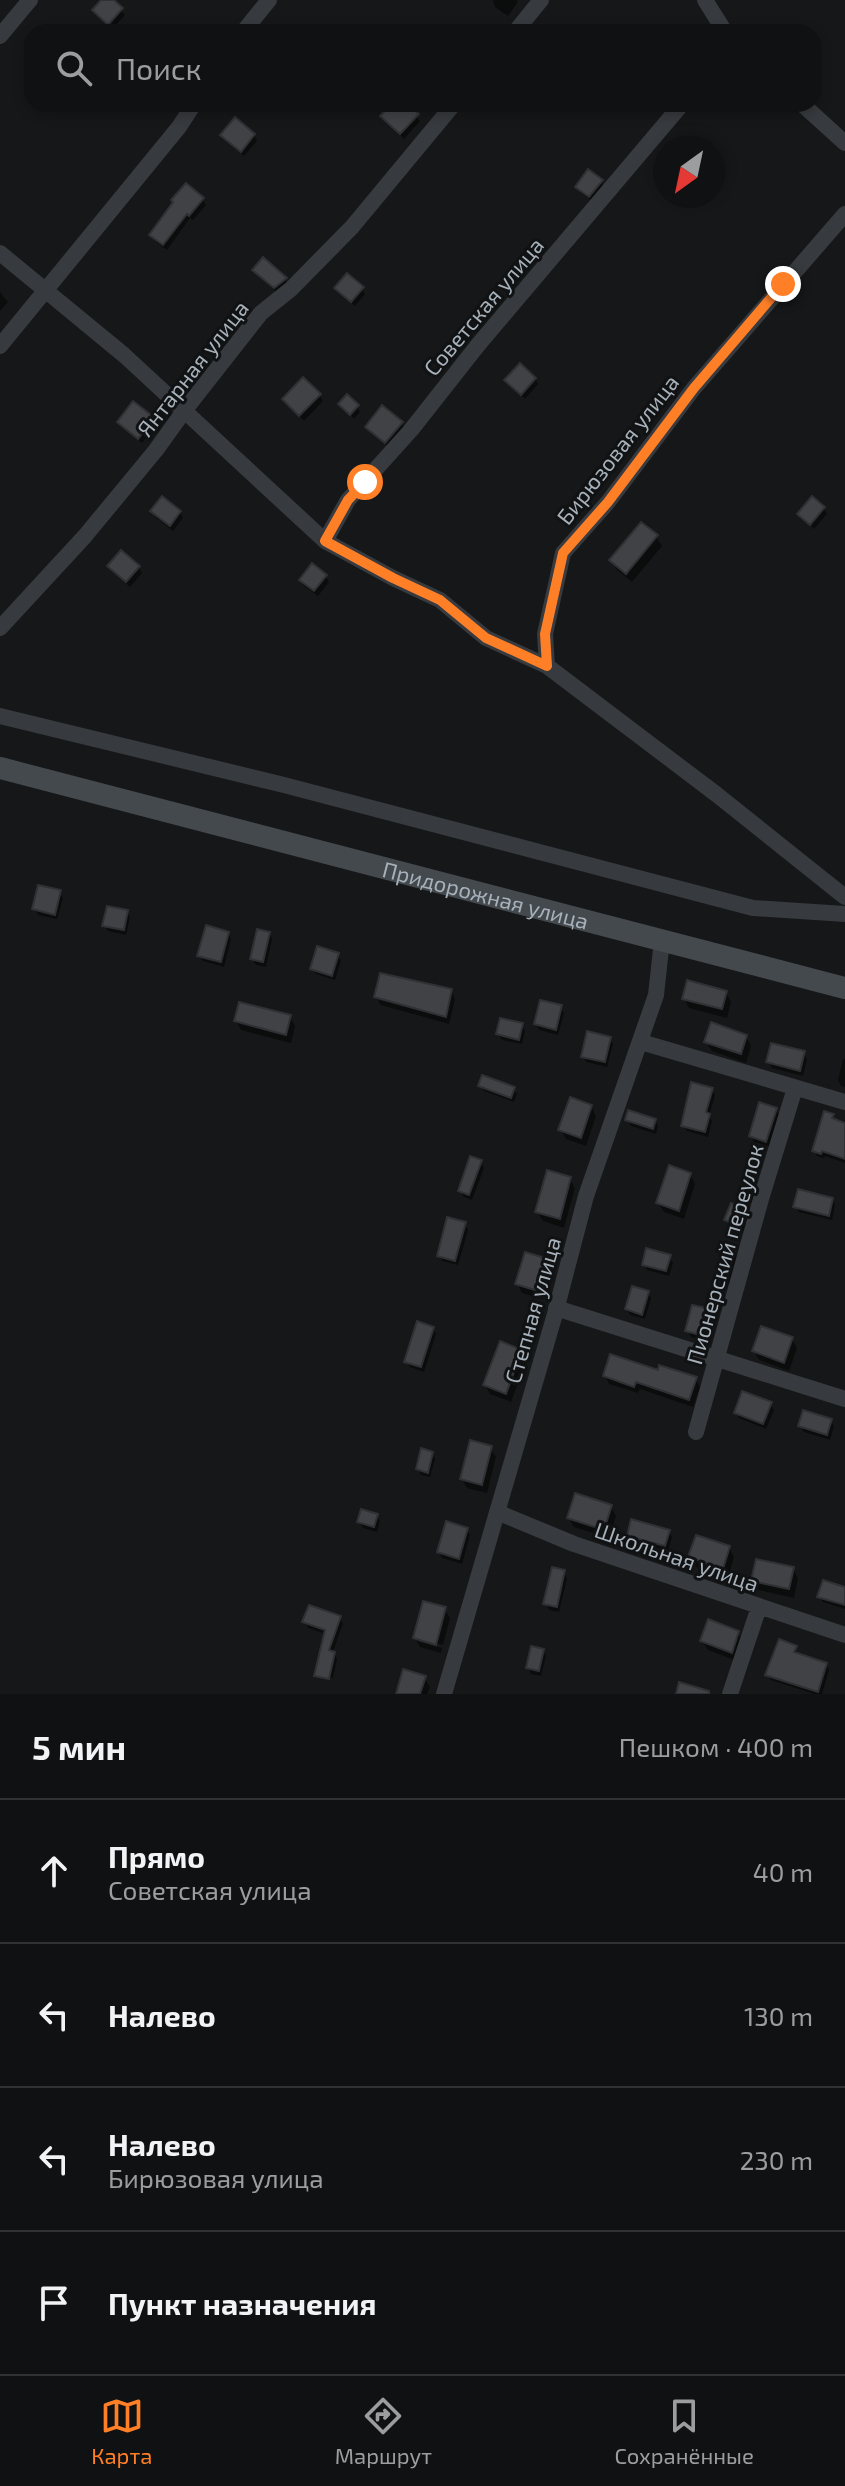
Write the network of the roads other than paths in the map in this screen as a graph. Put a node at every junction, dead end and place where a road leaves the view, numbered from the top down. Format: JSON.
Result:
{"nodes":[{"id":1,"x":30,"y":0,"type":"edge"},
{"id":2,"x":269,"y":0,"type":"edge"},
{"id":3,"x":541,"y":0,"type":"edge"},
{"id":4,"x":705,"y":0,"type":"edge"},
{"id":5,"x":250,"y":24,"type":"edge"},
{"id":6,"x":522,"y":24,"type":"edge"},
{"id":7,"x":720,"y":24,"type":"edge"},
{"id":8,"x":0,"y":36,"type":"edge"},
{"id":9,"x":189,"y":112,"type":"edge"},
{"id":10,"x":447,"y":112,"type":"edge"},
{"id":11,"x":675,"y":112,"type":"edge"},
{"id":12,"x":811,"y":112,"type":"edge"},
{"id":13,"x":845,"y":143,"type":"edge"},
{"id":14,"x":845,"y":214,"type":"edge"},
{"id":15,"x":0,"y":253,"type":"edge"},
{"id":16,"x":45,"y":291,"type":"junction"},
{"id":17,"x":0,"y":346,"type":"edge"},
{"id":18,"x":184,"y":411,"type":"junction"},
{"id":19,"x":325,"y":541,"type":"junction"},
{"id":20,"x":0,"y":628,"type":"edge"},
{"id":21,"x":547,"y":666,"type":"junction"},
{"id":22,"x":0,"y":716,"type":"edge"},
{"id":23,"x":0,"y":768,"type":"edge"},
{"id":24,"x":845,"y":897,"type":"edge"},
{"id":25,"x":845,"y":914,"type":"edge"},
{"id":26,"x":662,"y":940,"type":"junction"},
{"id":27,"x":845,"y":988,"type":"edge"},
{"id":28,"x":641,"y":1042,"type":"junction"},
{"id":29,"x":795,"y":1088,"type":"junction"},
{"id":30,"x":845,"y":1102,"type":"edge"},
{"id":31,"x":556,"y":1308,"type":"junction"},
{"id":32,"x":716,"y":1358,"type":"junction"},
{"id":33,"x":845,"y":1399,"type":"edge"},
{"id":34,"x":696,"y":1432,"type":"dead end"},
{"id":35,"x":497,"y":1512,"type":"junction"},
{"id":36,"x":759,"y":1607,"type":"junction"},
{"id":37,"x":845,"y":1635,"type":"edge"},
{"id":38,"x":444,"y":1694,"type":"edge"},
{"id":39,"x":730,"y":1694,"type":"edge"}],
"edges":[{"from":1,"to":8,"type":"street"},
{"from":2,"to":5,"type":"street"},
{"from":3,"to":6,"type":"street"},
{"from":4,"to":7,"type":"street"},
{"from":9,"to":16,"type":"street"},
{"from":10,"to":18,"type":"street","name":"Янтарная улица"},
{"from":11,"to":19,"type":"street","name":"Советская улица"},
{"from":12,"to":13,"type":"street"},
{"from":14,"to":21,"type":"street","name":"Бирюзовая улица"},
{"from":15,"to":16,"type":"street"},
{"from":16,"to":17,"type":"street"},
{"from":16,"to":18,"type":"street"},
{"from":18,"to":19,"type":"street"},
{"from":18,"to":20,"type":"street","name":"Янтарная улица"},
{"from":19,"to":21,"type":"street"},
{"from":21,"to":24,"type":"street"},
{"from":22,"to":25,"type":"street"},
{"from":23,"to":26,"type":"street","name":"Придорожная улица"},
{"from":26,"to":27,"type":"street","name":"Придорожная улица"},
{"from":26,"to":28,"type":"street","name":"Степная улица"},
{"from":28,"to":29,"type":"street"},
{"from":28,"to":31,"type":"street","name":"Степная улица"},
{"from":29,"to":30,"type":"street"},
{"from":29,"to":32,"type":"street","name":"Пионерский переулок"},
{"from":31,"to":32,"type":"street"},
{"from":31,"to":35,"type":"street","name":"Степная улица"},
{"from":32,"to":33,"type":"street"},
{"from":32,"to":34,"type":"street","name":"Пионерский переулок"},
{"from":35,"to":36,"type":"street","name":"Школьная улица"},
{"from":35,"to":38,"type":"street","name":"Степная улица"},
{"from":36,"to":37,"type":"street","name":"Школьная улица"},
{"from":36,"to":39,"type":"street"}]}
